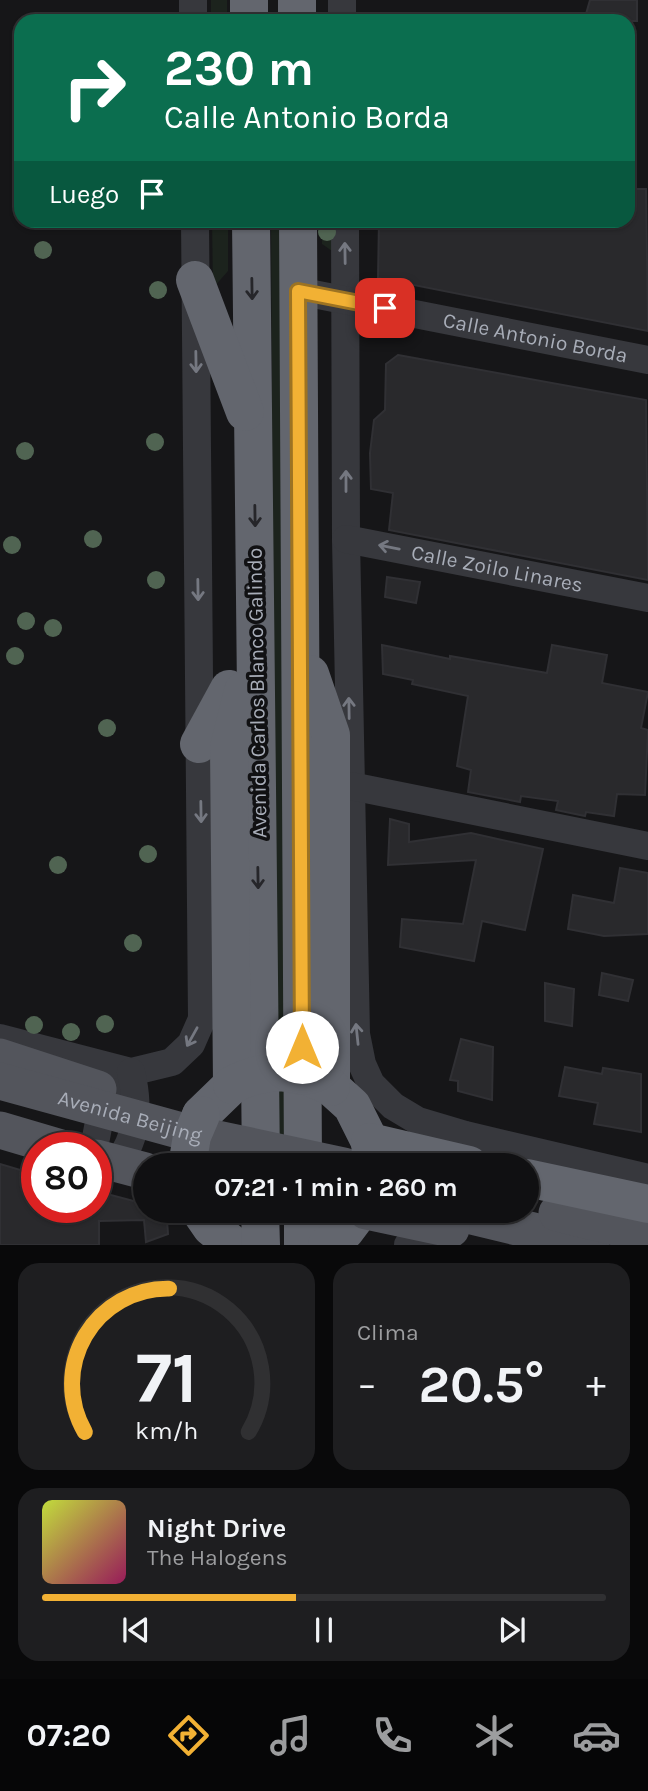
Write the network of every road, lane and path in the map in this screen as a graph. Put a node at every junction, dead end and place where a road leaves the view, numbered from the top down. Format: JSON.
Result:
{"nodes":[{"id":1,"x":195,"y":228,"type":"edge"},
{"id":2,"x":251,"y":228,"type":"edge"},
{"id":3,"x":298,"y":228,"type":"edge"},
{"id":4,"x":345,"y":228,"type":"edge"},
{"id":5,"x":195,"y":280,"type":"junction"},
{"id":6,"x":298,"y":291,"type":"junction"},
{"id":7,"x":346,"y":301,"type":"junction"},
{"id":8,"x":648,"y":359,"type":"edge"},
{"id":9,"x":254,"y":436,"type":"junction"},
{"id":10,"x":346,"y":539,"type":"junction"},
{"id":11,"x":648,"y":598,"type":"edge"},
{"id":12,"x":256,"y":638,"type":"junction"},
{"id":13,"x":299,"y":642,"type":"junction"},
{"id":14,"x":200,"y":744,"type":"junction"},
{"id":15,"x":351,"y":786,"type":"junction"},
{"id":16,"x":648,"y":846,"type":"edge"},
{"id":17,"x":0,"y":1038,"type":"edge"},
{"id":18,"x":0,"y":1057,"type":"edge"},
{"id":19,"x":131,"y":1072,"type":"junction"},
{"id":20,"x":0,"y":1081,"type":"edge"},
{"id":21,"x":232,"y":1085,"type":"junction"},
{"id":22,"x":331,"y":1087,"type":"junction"},
{"id":23,"x":0,"y":1106,"type":"edge"},
{"id":24,"x":201,"y":1115,"type":"junction"},
{"id":25,"x":0,"y":1130,"type":"edge"},
{"id":26,"x":97,"y":1132,"type":"edge"},
{"id":27,"x":21,"y":1136,"type":"edge"},
{"id":28,"x":0,"y":1145,"type":"edge"},
{"id":29,"x":21,"y":1151,"type":"edge"},
{"id":30,"x":179,"y":1153,"type":"edge"},
{"id":31,"x":189,"y":1153,"type":"edge"},
{"id":32,"x":261,"y":1153,"type":"edge"},
{"id":33,"x":303,"y":1153,"type":"edge"},
{"id":34,"x":327,"y":1153,"type":"edge"},
{"id":35,"x":361,"y":1153,"type":"edge"},
{"id":36,"x":448,"y":1153,"type":"edge"},
{"id":37,"x":465,"y":1153,"type":"edge"},
{"id":38,"x":465,"y":1153,"type":"edge"},
{"id":39,"x":112,"y":1162,"type":"edge"},
{"id":40,"x":112,"y":1164,"type":"edge"},
{"id":41,"x":539,"y":1164,"type":"edge"},
{"id":42,"x":133,"y":1168,"type":"edge"},
{"id":43,"x":112,"y":1177,"type":"edge"},
{"id":44,"x":648,"y":1178,"type":"edge"},
{"id":45,"x":539,"y":1181,"type":"edge"},
{"id":46,"x":133,"y":1184,"type":"edge"},
{"id":47,"x":648,"y":1204,"type":"edge"},
{"id":48,"x":539,"y":1209,"type":"edge"},
{"id":49,"x":200,"y":1223,"type":"edge"},
{"id":50,"x":208,"y":1223,"type":"edge"},
{"id":51,"x":249,"y":1223,"type":"edge"},
{"id":52,"x":310,"y":1223,"type":"edge"},
{"id":53,"x":351,"y":1223,"type":"edge"},
{"id":54,"x":419,"y":1223,"type":"edge"},
{"id":55,"x":441,"y":1228,"type":"edge"},
{"id":56,"x":648,"y":1234,"type":"edge"},
{"id":57,"x":230,"y":1245,"type":"edge"},
{"id":58,"x":322,"y":1245,"type":"edge"},
{"id":59,"x":408,"y":1245,"type":"edge"},
{"id":60,"x":514,"y":1245,"type":"edge"},
{"id":61,"x":591,"y":1245,"type":"edge"}],
"edges":[{"from":1,"to":5,"type":"street"},
{"from":2,"to":9,"type":"highway","name":"Avenida Carlos Blanco Galindo","one_way":true},
{"from":3,"to":6,"type":"highway","name":"Avenida Carlos Blanco Galindo"},
{"from":7,"to":4,"type":"street","one_way":true},
{"from":5,"to":9,"type":"highway"},
{"from":5,"to":14,"type":"street","one_way":true},
{"from":6,"to":7,"type":"street","name":"Calle Antonio Borda"},
{"from":6,"to":13,"type":"highway","name":"Avenida Carlos Blanco Galindo"},
{"from":7,"to":8,"type":"street","name":"Calle Antonio Borda"},
{"from":10,"to":7,"type":"street","one_way":true},
{"from":9,"to":12,"type":"highway","name":"Avenida Carlos Blanco Galindo","one_way":true},
{"from":11,"to":10,"type":"street","name":"Calle Zoilo Linares","one_way":true},
{"from":15,"to":10,"type":"street","one_way":true},
{"from":12,"to":14,"type":"highway"},
{"from":12,"to":21,"type":"highway"},
{"from":12,"to":32,"type":"highway","name":"Avenida Carlos Blanco Galindo","one_way":true},
{"from":13,"to":22,"type":"highway"},
{"from":13,"to":33,"type":"highway","name":"Avenida Carlos Blanco Galindo"},
{"from":14,"to":19,"type":"street","one_way":true},
{"from":15,"to":16,"type":"street"},
{"from":37,"to":15,"type":"street","one_way":true},
{"from":17,"to":19,"type":"street","name":"Avenida Beijing"},
{"from":18,"to":24,"type":"main road"},
{"from":19,"to":26,"type":"street"},
{"from":19,"to":40,"type":"street"},
{"from":20,"to":34,"type":"main road","name":"Avenida Beijing","bridge":true},
{"from":21,"to":22,"type":"highway","bridge":true},
{"from":21,"to":24,"type":"highway"},
{"from":22,"to":35,"type":"highway"},
{"from":23,"to":30,"type":"main road","name":"Avenida Beijing"},
{"from":24,"to":31,"type":"highway","bridge":true},
{"from":25,"to":27,"type":"main road"},
{"from":28,"to":29,"type":"street"},
{"from":36,"to":38,"type":"street"},
{"from":39,"to":42,"type":"main road","bridge":true},
{"from":41,"to":44,"type":"street"},
{"from":43,"to":46,"type":"street"},
{"from":45,"to":47,"type":"highway"},
{"from":48,"to":56,"type":"main road"},
{"from":49,"to":57,"type":"street"},
{"from":50,"to":57,"type":"highway"},
{"from":51,"to":57,"type":"highway"},
{"from":52,"to":58,"type":"highway"},
{"from":53,"to":58,"type":"highway"},
{"from":54,"to":55,"type":"main road","bridge":true},
{"from":55,"to":59,"type":"street"},
{"from":55,"to":60,"type":"main road"},
{"from":55,"to":61,"type":"main road"}]}
